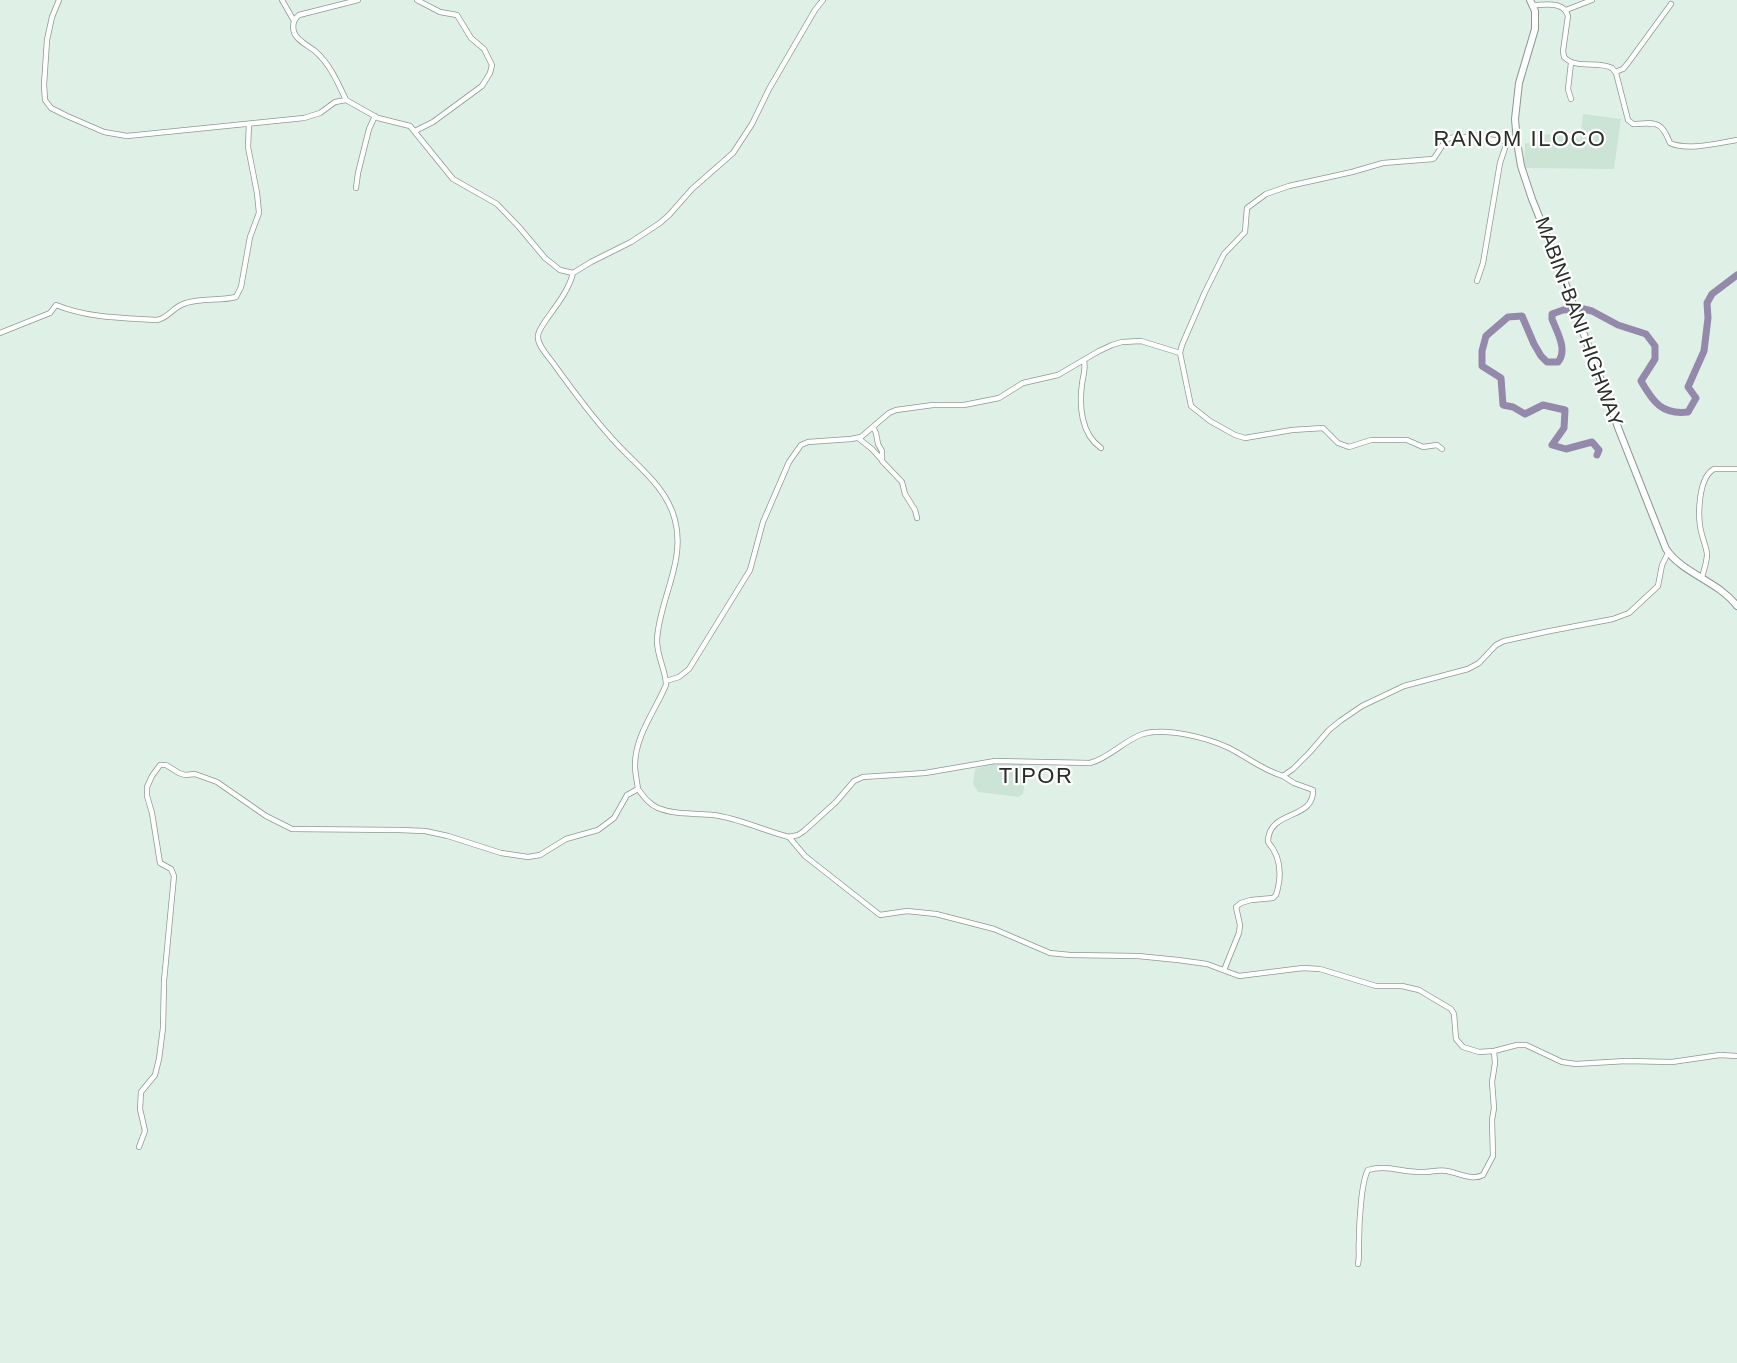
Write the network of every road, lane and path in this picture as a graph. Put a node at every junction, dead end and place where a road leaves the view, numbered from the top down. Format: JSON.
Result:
{"nodes":[{"id":1,"x":59,"y":0,"type":"edge"},
{"id":2,"x":282,"y":0,"type":"edge"},
{"id":3,"x":358,"y":0,"type":"edge"},
{"id":4,"x":417,"y":0,"type":"edge"},
{"id":5,"x":823,"y":0,"type":"edge"},
{"id":6,"x":1592,"y":0,"type":"edge"},
{"id":7,"x":1532,"y":2,"type":"edge"},
{"id":8,"x":1561,"y":3,"type":"edge"},
{"id":9,"x":1671,"y":4,"type":"dead end"},
{"id":10,"x":1566,"y":10,"type":"junction"},
{"id":11,"x":294,"y":21,"type":"junction"},
{"id":12,"x":1571,"y":63,"type":"junction"},
{"id":13,"x":1615,"y":72,"type":"junction"},
{"id":14,"x":1571,"y":99,"type":"dead end"},
{"id":15,"x":346,"y":100,"type":"junction"},
{"id":16,"x":375,"y":116,"type":"junction"},
{"id":17,"x":249,"y":124,"type":"junction"},
{"id":18,"x":415,"y":131,"type":"junction"},
{"id":19,"x":1737,"y":140,"type":"edge"},
{"id":20,"x":1507,"y":142,"type":"junction"},
{"id":21,"x":1516,"y":142,"type":"junction"},
{"id":22,"x":356,"y":188,"type":"dead end"},
{"id":23,"x":573,"y":273,"type":"junction"},
{"id":24,"x":1477,"y":281,"type":"dead end"},
{"id":25,"x":0,"y":333,"type":"edge"},
{"id":26,"x":1180,"y":353,"type":"junction"},
{"id":27,"x":1084,"y":361,"type":"junction"},
{"id":28,"x":873,"y":427,"type":"junction"},
{"id":29,"x":858,"y":438,"type":"junction"},
{"id":30,"x":1101,"y":448,"type":"dead end"},
{"id":31,"x":1442,"y":449,"type":"dead end"},
{"id":32,"x":881,"y":459,"type":"junction"},
{"id":33,"x":1737,"y":469,"type":"edge"},
{"id":34,"x":917,"y":518,"type":"dead end"},
{"id":35,"x":1668,"y":553,"type":"junction"},
{"id":36,"x":1702,"y":577,"type":"junction"},
{"id":37,"x":1737,"y":606,"type":"edge"},
{"id":38,"x":666,"y":681,"type":"junction"},
{"id":39,"x":1283,"y":776,"type":"junction"},
{"id":40,"x":638,"y":789,"type":"junction"},
{"id":41,"x":789,"y":837,"type":"junction"},
{"id":42,"x":1224,"y":970,"type":"junction"},
{"id":43,"x":1494,"y":1051,"type":"junction"},
{"id":44,"x":1737,"y":1056,"type":"edge"},
{"id":45,"x":139,"y":1147,"type":"dead end"},
{"id":46,"x":1358,"y":1264,"type":"dead end"}],
"edges":[{"from":1,"to":17,"type":"street"},
{"from":2,"to":11,"type":"street"},
{"from":3,"to":11,"type":"street"},
{"from":4,"to":18,"type":"street"},
{"from":5,"to":23,"type":"street"},
{"from":6,"to":10,"type":"street"},
{"from":7,"to":8,"type":"street"},
{"from":7,"to":21,"type":"main road","name":"MABINI-BANI HIGHWAY"},
{"from":8,"to":10,"type":"street"},
{"from":9,"to":13,"type":"street"},
{"from":10,"to":12,"type":"street"},
{"from":11,"to":15,"type":"street"},
{"from":12,"to":13,"type":"street"},
{"from":12,"to":14,"type":"street"},
{"from":13,"to":19,"type":"street"},
{"from":15,"to":16,"type":"street"},
{"from":15,"to":17,"type":"street"},
{"from":16,"to":18,"type":"street"},
{"from":16,"to":22,"type":"street"},
{"from":17,"to":25,"type":"street"},
{"from":18,"to":23,"type":"street"},
{"from":20,"to":21,"type":"street"},
{"from":20,"to":24,"type":"street"},
{"from":20,"to":26,"type":"street"},
{"from":21,"to":35,"type":"main road","name":"MABINI-BANI HIGHWAY"},
{"from":23,"to":38,"type":"street"},
{"from":26,"to":27,"type":"street"},
{"from":26,"to":31,"type":"street"},
{"from":27,"to":28,"type":"street"},
{"from":27,"to":30,"type":"street"},
{"from":28,"to":29,"type":"street"},
{"from":28,"to":32,"type":"street"},
{"from":29,"to":32,"type":"street"},
{"from":29,"to":38,"type":"street"},
{"from":32,"to":34,"type":"street"},
{"from":33,"to":36,"type":"street"},
{"from":35,"to":36,"type":"main road","name":"MABINI-BANI HIGHWAY"},
{"from":35,"to":39,"type":"street"},
{"from":36,"to":37,"type":"main road","name":"MABINI-BANI HIGHWAY"},
{"from":38,"to":40,"type":"street"},
{"from":39,"to":41,"type":"street"},
{"from":39,"to":42,"type":"street"},
{"from":40,"to":41,"type":"street"},
{"from":40,"to":45,"type":"street"},
{"from":41,"to":42,"type":"street"},
{"from":42,"to":43,"type":"street"},
{"from":43,"to":44,"type":"street"},
{"from":43,"to":46,"type":"street"}]}
